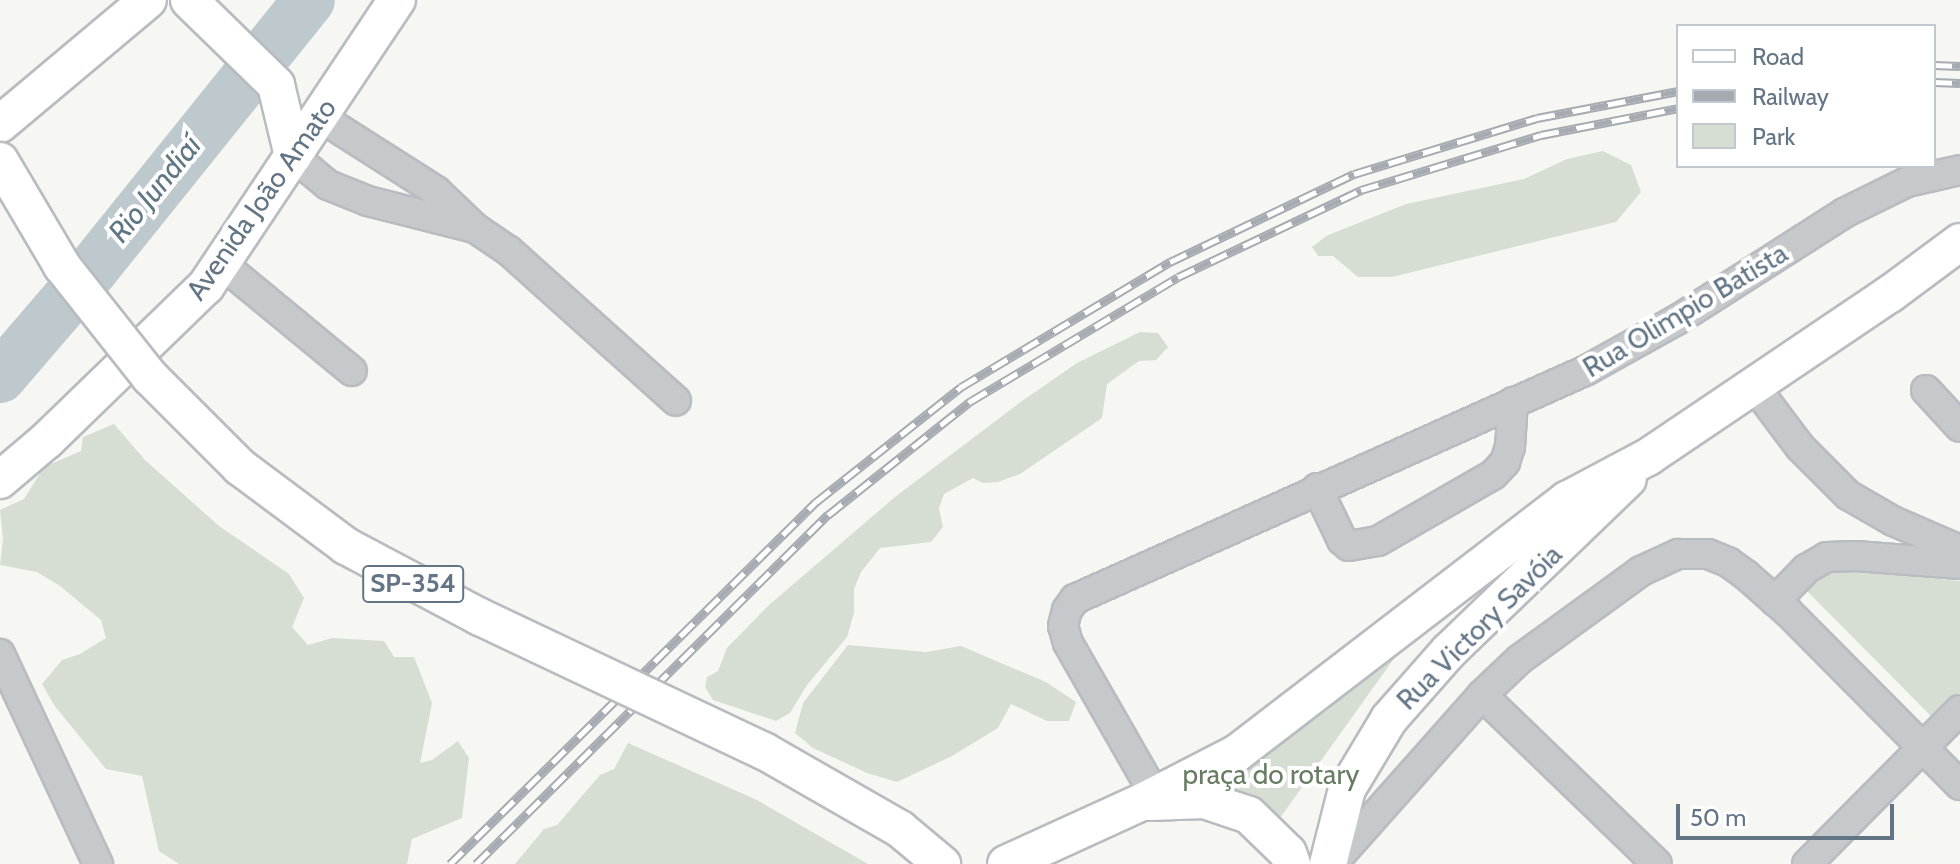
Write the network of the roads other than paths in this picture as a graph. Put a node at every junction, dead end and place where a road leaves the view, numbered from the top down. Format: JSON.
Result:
{"nodes":[{"id":1,"x":148,"y":0,"type":"edge"},
{"id":2,"x":397,"y":0,"type":"edge"},
{"id":3,"x":195,"y":6,"type":"edge"},
{"id":4,"x":320,"y":117,"type":"junction"},
{"id":5,"x":0,"y":124,"type":"edge"},
{"id":6,"x":293,"y":156,"type":"junction"},
{"id":7,"x":0,"y":161,"type":"edge"},
{"id":8,"x":1960,"y":170,"type":"edge"},
{"id":9,"x":475,"y":228,"type":"junction"},
{"id":10,"x":1960,"y":242,"type":"edge"},
{"id":11,"x":222,"y":264,"type":"junction"},
{"id":12,"x":352,"y":371,"type":"dead end"},
{"id":13,"x":1755,"y":387,"type":"junction"},
{"id":14,"x":1926,"y":390,"type":"dead end"},
{"id":15,"x":676,"y":401,"type":"dead end"},
{"id":16,"x":1513,"y":402,"type":"junction"},
{"id":17,"x":1960,"y":427,"type":"edge"},
{"id":18,"x":1648,"y":457,"type":"junction"},
{"id":19,"x":0,"y":480,"type":"edge"},
{"id":20,"x":1317,"y":488,"type":"junction"},
{"id":21,"x":1960,"y":550,"type":"edge"},
{"id":22,"x":1960,"y":564,"type":"edge"},
{"id":23,"x":1775,"y":601,"type":"junction"},
{"id":24,"x":0,"y":654,"type":"edge"},
{"id":25,"x":1482,"y":695,"type":"junction"},
{"id":26,"x":1960,"y":710,"type":"edge"},
{"id":27,"x":1923,"y":749,"type":"junction"},
{"id":28,"x":1960,"y":785,"type":"edge"},
{"id":29,"x":1148,"y":799,"type":"junction"},
{"id":30,"x":98,"y":864,"type":"edge"},
{"id":31,"x":942,"y":864,"type":"edge"},
{"id":32,"x":1006,"y":864,"type":"edge"},
{"id":33,"x":1292,"y":864,"type":"edge"},
{"id":34,"x":1330,"y":864,"type":"edge"},
{"id":35,"x":1657,"y":864,"type":"edge"},
{"id":36,"x":1807,"y":864,"type":"edge"}],
"edges":[{"from":1,"to":5,"type":"main road"},
{"from":2,"to":4,"type":"main road","name":"Avenida João Amato"},
{"from":3,"to":6,"type":"main road"},
{"from":4,"to":6,"type":"main road","name":"Avenida João Amato"},
{"from":4,"to":9,"type":"street"},
{"from":6,"to":9,"type":"street"},
{"from":6,"to":11,"type":"main road","name":"Avenida João Amato"},
{"from":7,"to":31,"type":"main road","number":"SP-354","bridge":true},
{"from":8,"to":16,"type":"street","name":"Rua Olimpio Batista"},
{"from":9,"to":15,"type":"street"},
{"from":10,"to":13,"type":"main road"},
{"from":11,"to":12,"type":"street"},
{"from":11,"to":19,"type":"main road","name":"Avenida João Amato"},
{"from":13,"to":18,"type":"main road"},
{"from":13,"to":21,"type":"street"},
{"from":14,"to":17,"type":"street"},
{"from":16,"to":20,"type":"street","name":"Rua Olimpio Batista"},
{"from":16,"to":20,"type":"street"},
{"from":18,"to":29,"type":"main road"},
{"from":18,"to":34,"type":"main road","name":"Rua Victory Savóia"},
{"from":20,"to":29,"type":"street","name":"Rua Olimpio Batista"},
{"from":22,"to":23,"type":"street"},
{"from":23,"to":25,"type":"street"},
{"from":23,"to":27,"type":"street"},
{"from":24,"to":30,"type":"street"},
{"from":25,"to":34,"type":"street"},
{"from":25,"to":35,"type":"street"},
{"from":26,"to":27,"type":"street"},
{"from":27,"to":28,"type":"street"},
{"from":27,"to":36,"type":"street"},
{"from":29,"to":32,"type":"main road"},
{"from":29,"to":33,"type":"main road"}]}
